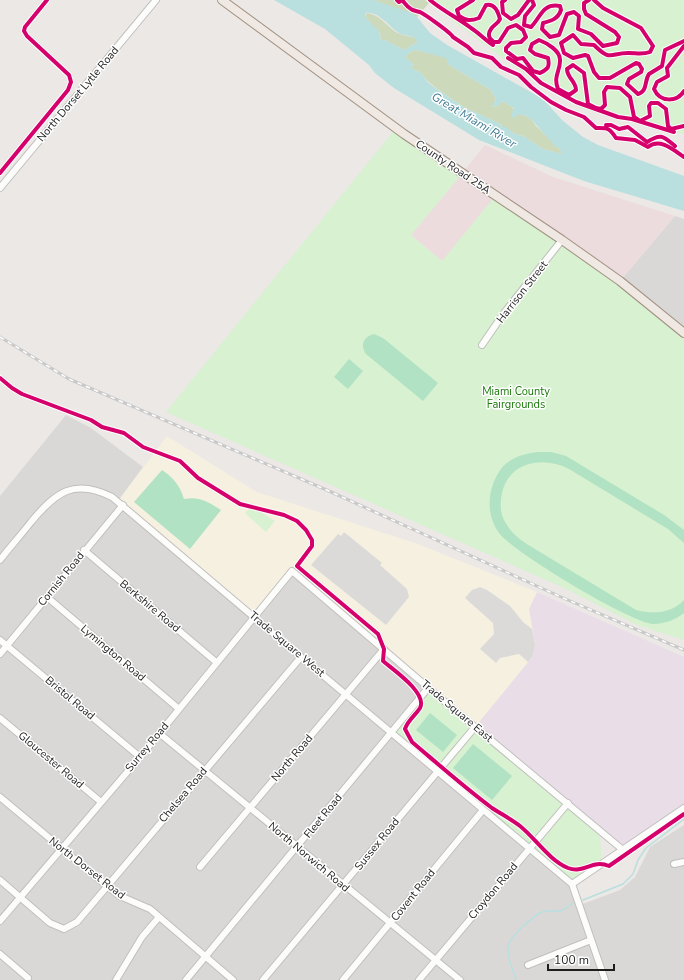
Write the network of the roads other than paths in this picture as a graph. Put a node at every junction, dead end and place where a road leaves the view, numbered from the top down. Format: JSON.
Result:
{"nodes":[{"id":1,"x":156,"y":0,"type":"edge"},
{"id":2,"x":222,"y":0,"type":"edge"},
{"id":3,"x":0,"y":188,"type":"edge"},
{"id":4,"x":562,"y":240,"type":"junction"},
{"id":5,"x":684,"y":333,"type":"edge"},
{"id":6,"x":482,"y":345,"type":"dead end"},
{"id":7,"x":123,"y":504,"type":"junction"},
{"id":8,"x":84,"y":550,"type":"junction"},
{"id":9,"x":0,"y":560,"type":"edge"},
{"id":10,"x":292,"y":571,"type":"joint"},
{"id":11,"x":47,"y":597,"type":"junction"},
{"id":12,"x":254,"y":617,"type":"junction"},
{"id":13,"x":0,"y":640,"type":"edge"},
{"id":14,"x":7,"y":646,"type":"junction"},
{"id":15,"x":384,"y":649,"type":"junction"},
{"id":16,"x":0,"y":654,"type":"edge"},
{"id":17,"x":300,"y":657,"type":"junction"},
{"id":18,"x":216,"y":662,"type":"junction"},
{"id":19,"x":428,"y":688,"type":"junction"},
{"id":20,"x":346,"y":693,"type":"junction"},
{"id":21,"x":179,"y":709,"type":"junction"},
{"id":22,"x":0,"y":718,"type":"edge"},
{"id":23,"x":475,"y":727,"type":"junction"},
{"id":24,"x":390,"y":732,"type":"junction"},
{"id":25,"x":159,"y":733,"type":"junction"},
{"id":26,"x":140,"y":757,"type":"junction"},
{"id":27,"x":205,"y":770,"type":"junction"},
{"id":28,"x":436,"y":771,"type":"junction"},
{"id":29,"x":0,"y":797,"type":"edge"},
{"id":30,"x":101,"y":802,"type":"junction"},
{"id":31,"x":568,"y":803,"type":"junction"},
{"id":32,"x":251,"y":807,"type":"junction"},
{"id":33,"x":684,"y":808,"type":"edge"},
{"id":34,"x":483,"y":810,"type":"junction"},
{"id":35,"x":298,"y":846,"type":"junction"},
{"id":36,"x":60,"y":848,"type":"junction"},
{"id":37,"x":530,"y":848,"type":"junction"},
{"id":38,"x":623,"y":850,"type":"junction"},
{"id":39,"x":684,"y":862,"type":"edge"},
{"id":40,"x":674,"y":864,"type":"dead end"},
{"id":41,"x":200,"y":867,"type":"dead end"},
{"id":42,"x":0,"y":880,"type":"edge"},
{"id":43,"x":572,"y":884,"type":"junction"},
{"id":44,"x":343,"y":885,"type":"junction"},
{"id":45,"x":107,"y":886,"type":"junction"},
{"id":46,"x":20,"y":897,"type":"junction"},
{"id":47,"x":159,"y":917,"type":"junction"},
{"id":48,"x":0,"y":921,"type":"edge"},
{"id":49,"x":390,"y":924,"type":"junction"},
{"id":50,"x":591,"y":940,"type":"junction"},
{"id":51,"x":0,"y":954,"type":"edge"},
{"id":52,"x":205,"y":957,"type":"junction"},
{"id":53,"x":436,"y":960,"type":"junction"},
{"id":54,"x":528,"y":965,"type":"dead end"},
{"id":55,"x":28,"y":978,"type":"dead end"},
{"id":56,"x":116,"y":980,"type":"edge"},
{"id":57,"x":186,"y":980,"type":"edge"},
{"id":58,"x":233,"y":980,"type":"edge"},
{"id":59,"x":263,"y":980,"type":"edge"},
{"id":60,"x":343,"y":980,"type":"edge"},
{"id":61,"x":419,"y":980,"type":"edge"},
{"id":62,"x":460,"y":980,"type":"edge"},
{"id":63,"x":605,"y":980,"type":"edge"}],
"edges":[{"from":1,"to":3,"type":"street","name":"North Dorset Lytle Road"},
{"from":2,"to":4,"type":"main road","name":"County Road 25A"},
{"from":4,"to":5,"type":"main road","name":"County Road 25A"},
{"from":4,"to":6,"type":"street","name":"Harrison Street"},
{"from":7,"to":8,"type":"street","name":"Cornish Road"},
{"from":7,"to":9,"type":"street","name":"Trade Square West"},
{"from":7,"to":12,"type":"street","name":"Trade Square West"},
{"from":8,"to":11,"type":"street","name":"Cornish Road"},
{"from":8,"to":18,"type":"street","name":"Berkshire Road"},
{"from":10,"to":12,"type":"street","name":"Surrey Road"},
{"from":10,"to":15,"type":"street","name":"Trade Square East"},
{"from":11,"to":14,"type":"street","name":"Cornish Road"},
{"from":11,"to":21,"type":"street","name":"Lymington Road"},
{"from":12,"to":17,"type":"street","name":"Trade Square West"},
{"from":12,"to":18,"type":"street","name":"Surrey Road"},
{"from":13,"to":14,"type":"street","name":"Bristol Road"},
{"from":14,"to":16,"type":"street","name":"Cornish Road"},
{"from":14,"to":26,"type":"street","name":"Bristol Road"},
{"from":15,"to":19,"type":"street","name":"Trade Square East"},
{"from":15,"to":20,"type":"street","name":"North Road"},
{"from":17,"to":20,"type":"street","name":"Trade Square West"},
{"from":17,"to":27,"type":"street","name":"Chelsea Road"},
{"from":18,"to":21,"type":"street","name":"Surrey Road"},
{"from":19,"to":23,"type":"street","name":"Trade Square East"},
{"from":19,"to":24,"type":"street","name":"Fleet Road"},
{"from":20,"to":24,"type":"street","name":"Trade Square West"},
{"from":20,"to":32,"type":"street","name":"North Road"},
{"from":21,"to":25,"type":"street","name":"Surrey Road"},
{"from":22,"to":30,"type":"street","name":"Gloucester Road"},
{"from":23,"to":28,"type":"street","name":"Sussex Road"},
{"from":23,"to":31,"type":"street","name":"Trade Square East"},
{"from":24,"to":28,"type":"street","name":"Trade Square West"},
{"from":24,"to":35,"type":"street","name":"Fleet Road"},
{"from":25,"to":26,"type":"street","name":"Surrey Road"},
{"from":25,"to":27,"type":"street","name":"North Norwich Road"},
{"from":26,"to":30,"type":"street","name":"Surrey Road"},
{"from":27,"to":32,"type":"street","name":"North Norwich Road"},
{"from":27,"to":45,"type":"street","name":"Chelsea Road"},
{"from":28,"to":34,"type":"street","name":"Trade Square West"},
{"from":28,"to":44,"type":"street","name":"Sussex Road"},
{"from":29,"to":36,"type":"street","name":"North Dorset Road"},
{"from":30,"to":36,"type":"street","name":"Surrey Road"},
{"from":31,"to":37,"type":"street","name":"Croydon Road"},
{"from":31,"to":38,"type":"street","name":"Trade Square East"},
{"from":32,"to":35,"type":"street","name":"North Norwich Road"},
{"from":32,"to":41,"type":"street","name":"North Road"},
{"from":33,"to":38,"type":"street"},
{"from":34,"to":37,"type":"street","name":"Trade Square West"},
{"from":34,"to":49,"type":"street","name":"Covent Road"},
{"from":35,"to":44,"type":"street","name":"North Norwich Road"},
{"from":35,"to":52,"type":"street","name":"Fleet Road"},
{"from":36,"to":45,"type":"street","name":"North Dorset Road"},
{"from":36,"to":46,"type":"street","name":"Surrey Road"},
{"from":37,"to":43,"type":"street","name":"Trade Square West"},
{"from":37,"to":53,"type":"street","name":"Croydon Road"},
{"from":38,"to":43,"type":"street"},
{"from":39,"to":40,"type":"street"},
{"from":42,"to":46,"type":"street"},
{"from":43,"to":50,"type":"street"},
{"from":44,"to":49,"type":"street","name":"North Norwich Road"},
{"from":44,"to":59,"type":"street","name":"Sussex Road"},
{"from":45,"to":46,"type":"street","name":"Chelsea Road"},
{"from":45,"to":47,"type":"street","name":"North Dorset Road"},
{"from":46,"to":48,"type":"street","name":"Surrey Road"},
{"from":47,"to":52,"type":"street","name":"North Dorset Road"},
{"from":47,"to":56,"type":"street"},
{"from":49,"to":53,"type":"street","name":"North Norwich Road"},
{"from":49,"to":60,"type":"street","name":"Covent Road"},
{"from":50,"to":54,"type":"street"},
{"from":50,"to":63,"type":"street"},
{"from":51,"to":55,"type":"street"},
{"from":52,"to":57,"type":"street","name":"Fleet Road"},
{"from":52,"to":58,"type":"street","name":"North Dorset Road"},
{"from":53,"to":61,"type":"street","name":"Croydon Road"},
{"from":53,"to":62,"type":"street","name":"North Norwich Road"}]}
